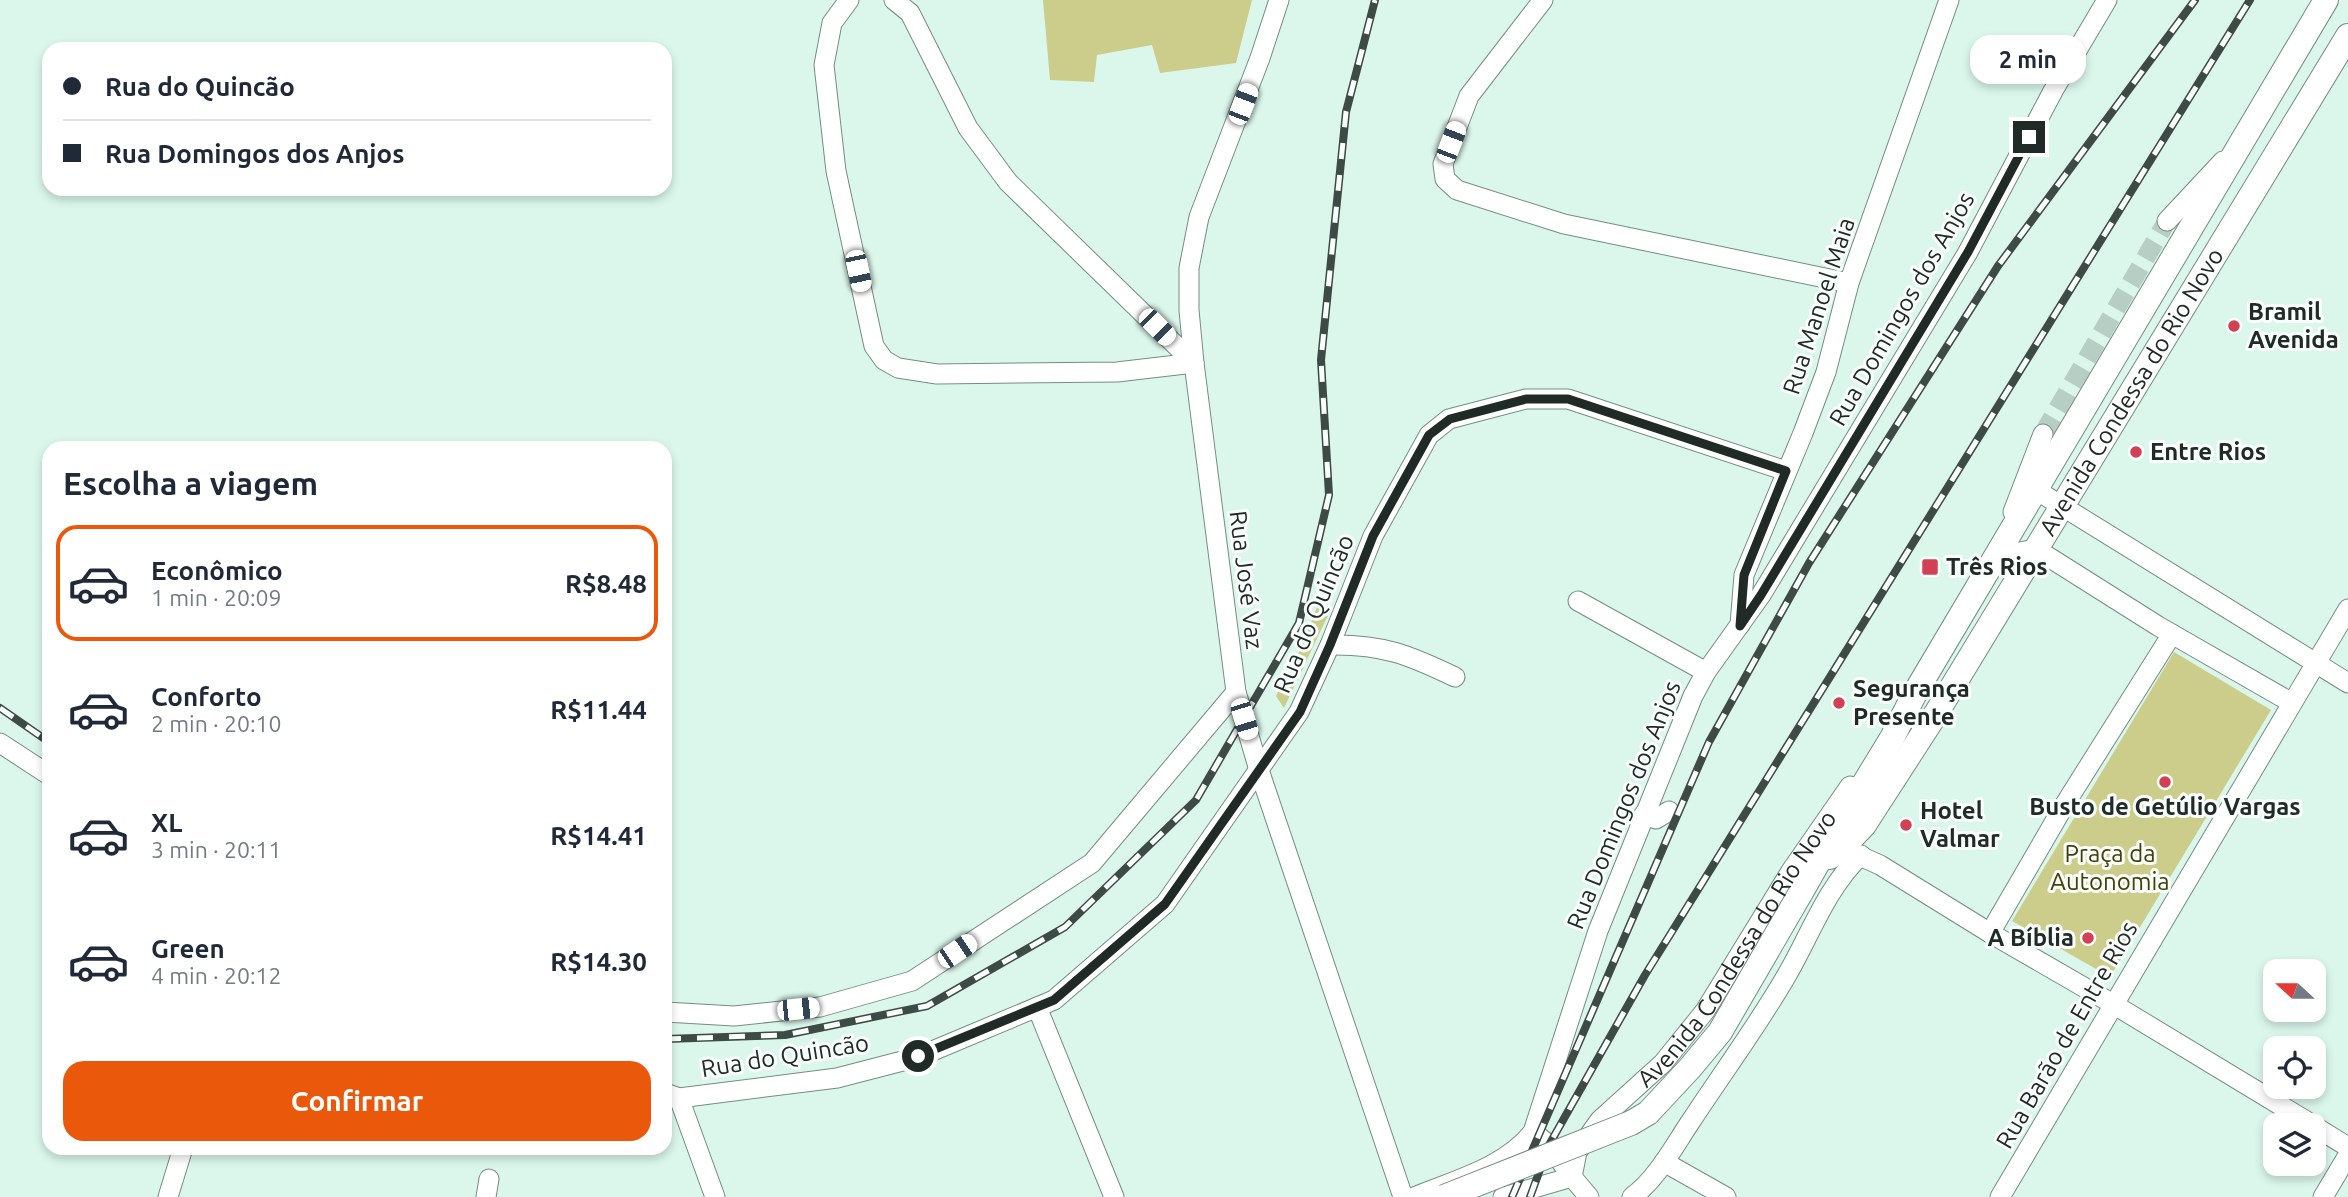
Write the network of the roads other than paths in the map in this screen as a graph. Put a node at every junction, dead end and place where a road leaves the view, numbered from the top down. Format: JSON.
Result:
{"nodes":[{"id":1,"x":849,"y":0,"type":"edge"},
{"id":2,"x":894,"y":0,"type":"edge"},
{"id":3,"x":1279,"y":0,"type":"edge"},
{"id":4,"x":1543,"y":0,"type":"edge"},
{"id":5,"x":1949,"y":0,"type":"edge"},
{"id":6,"x":2107,"y":0,"type":"edge"},
{"id":7,"x":2326,"y":0,"type":"edge"},
{"id":8,"x":2348,"y":36,"type":"edge"},
{"id":9,"x":2245,"y":137,"type":"junction"},
{"id":10,"x":2167,"y":221,"type":"tunnel mouth"},
{"id":11,"x":1849,"y":283,"type":"junction"},
{"id":12,"x":1194,"y":363,"type":"junction"},
{"id":13,"x":2043,"y":435,"type":"tunnel mouth"},
{"id":14,"x":1786,"y":471,"type":"junction"},
{"id":15,"x":2036,"y":490,"type":"junction"},
{"id":16,"x":2062,"y":506,"type":"junction"},
{"id":17,"x":2036,"y":549,"type":"junction"},
{"id":18,"x":1996,"y":558,"type":"junction"},
{"id":19,"x":1577,"y":601,"type":"dead end"},
{"id":20,"x":2348,"y":609,"type":"edge"},
{"id":21,"x":1740,"y":626,"type":"junction"},
{"id":22,"x":2172,"y":634,"type":"junction"},
{"id":23,"x":1330,"y":645,"type":"junction"},
{"id":24,"x":2315,"y":663,"type":"junction"},
{"id":25,"x":1706,"y":672,"type":"junction"},
{"id":26,"x":1455,"y":677,"type":"dead end"},
{"id":27,"x":2348,"y":683,"type":"edge"},
{"id":28,"x":1236,"y":692,"type":"junction"},
{"id":29,"x":1915,"y":693,"type":"junction"},
{"id":30,"x":2292,"y":703,"type":"junction"},
{"id":31,"x":0,"y":743,"type":"edge"},
{"id":32,"x":42,"y":770,"type":"edge"},
{"id":33,"x":1259,"y":770,"type":"junction"},
{"id":34,"x":1669,"y":811,"type":"dead end"},
{"id":35,"x":1644,"y":814,"type":"junction"},
{"id":36,"x":1851,"y":852,"type":"junction"},
{"id":37,"x":1817,"y":866,"type":"junction"},
{"id":38,"x":1990,"y":933,"type":"junction"},
{"id":39,"x":2113,"y":1004,"type":"junction"},
{"id":40,"x":1037,"y":1007,"type":"junction"},
{"id":41,"x":672,"y":1012,"type":"edge"},
{"id":42,"x":672,"y":1095,"type":"edge"},
{"id":43,"x":2292,"y":1113,"type":"edge"},
{"id":44,"x":1533,"y":1132,"type":"junction"},
{"id":45,"x":2326,"y":1134,"type":"edge"},
{"id":46,"x":2348,"y":1147,"type":"edge"},
{"id":47,"x":181,"y":1155,"type":"edge"},
{"id":48,"x":2348,"y":1155,"type":"edge"},
{"id":49,"x":1664,"y":1162,"type":"junction"},
{"id":50,"x":1572,"y":1177,"type":"junction"},
{"id":51,"x":168,"y":1197,"type":"edge"},
{"id":52,"x":715,"y":1197,"type":"edge"},
{"id":53,"x":1114,"y":1197,"type":"edge"},
{"id":54,"x":1403,"y":1197,"type":"edge"},
{"id":55,"x":1414,"y":1197,"type":"edge"},
{"id":56,"x":1444,"y":1197,"type":"edge"},
{"id":57,"x":1503,"y":1197,"type":"edge"},
{"id":58,"x":1589,"y":1197,"type":"edge"},
{"id":59,"x":1632,"y":1197,"type":"edge"},
{"id":60,"x":1726,"y":1197,"type":"edge"},
{"id":61,"x":2000,"y":1197,"type":"edge"},
{"id":62,"x":2323,"y":1197,"type":"edge"}],
"edges":[{"from":1,"to":12,"type":"street"},
{"from":2,"to":12,"type":"street"},
{"from":3,"to":12,"type":"street","name":"Rua José Vaz"},
{"from":4,"to":11,"type":"street"},
{"from":5,"to":11,"type":"street","name":"Rua Manoel Maia"},
{"from":6,"to":21,"type":"street","name":"Rua Domingos dos Anjos"},
{"from":7,"to":9,"type":"main road","name":"Avenida Condessa do Rio Novo"},
{"from":8,"to":16,"type":"main road","name":"Avenida Condessa do Rio Novo"},
{"from":9,"to":10,"type":"street"},
{"from":9,"to":15,"type":"main road","name":"Avenida Condessa do Rio Novo"},
{"from":11,"to":14,"type":"street","name":"Rua Manoel Maia"},
{"from":12,"to":28,"type":"street","name":"Rua José Vaz"},
{"from":13,"to":18,"type":"street"},
{"from":14,"to":21,"type":"street","name":"Rua Manoel Maia"},
{"from":14,"to":23,"type":"street","name":"Rua do Quincão"},
{"from":15,"to":16,"type":"street"},
{"from":15,"to":18,"type":"main road","name":"Avenida Condessa do Rio Novo"},
{"from":16,"to":17,"type":"main road","name":"Avenida Condessa do Rio Novo"},
{"from":16,"to":24,"type":"street"},
{"from":17,"to":18,"type":"street"},
{"from":17,"to":22,"type":"street"},
{"from":17,"to":36,"type":"main road","name":"Avenida Condessa do Rio Novo"},
{"from":18,"to":29,"type":"main road","name":"Avenida Condessa do Rio Novo"},
{"from":19,"to":25,"type":"street"},
{"from":20,"to":24,"type":"street","name":"Rua Barão de Entre Rios"},
{"from":21,"to":25,"type":"street","name":"Rua Domingos dos Anjos"},
{"from":22,"to":30,"type":"street"},
{"from":22,"to":38,"type":"street"},
{"from":23,"to":26,"type":"street"},
{"from":23,"to":33,"type":"street","name":"Rua do Quincão"},
{"from":24,"to":27,"type":"street"},
{"from":24,"to":30,"type":"street","name":"Rua Barão de Entre Rios"},
{"from":25,"to":35,"type":"street","name":"Rua Domingos dos Anjos"},
{"from":28,"to":33,"type":"street","name":"Rua José Vaz"},
{"from":28,"to":41,"type":"street"},
{"from":29,"to":37,"type":"main road","name":"Avenida Condessa do Rio Novo"},
{"from":29,"to":50,"type":"street","name":"Avenida Condessa do Rio Novo"},
{"from":30,"to":39,"type":"street","name":"Rua Barão de Entre Rios"},
{"from":31,"to":32,"type":"street"},
{"from":33,"to":40,"type":"street","name":"Rua do Quincão"},
{"from":33,"to":54,"type":"street","name":"Rua José Vaz"},
{"from":34,"to":35,"type":"street"},
{"from":35,"to":44,"type":"street","name":"Rua Domingos dos Anjos"},
{"from":36,"to":37,"type":"main road","name":"Avenida Condessa do Rio Novo"},
{"from":36,"to":38,"type":"street"},
{"from":36,"to":49,"type":"street","name":"Avenida Condessa do Rio Novo"},
{"from":37,"to":56,"type":"main road","bridge":true},
{"from":38,"to":39,"type":"street"},
{"from":39,"to":43,"type":"street"},
{"from":39,"to":61,"type":"street","name":"Rua Barão de Entre Rios"},
{"from":40,"to":42,"type":"street","name":"Rua do Quincão"},
{"from":40,"to":53,"type":"street"},
{"from":42,"to":52,"type":"street"},
{"from":44,"to":50,"type":"street"},
{"from":44,"to":55,"type":"street"},
{"from":45,"to":46,"type":"street"},
{"from":47,"to":51,"type":"street"},
{"from":48,"to":62,"type":"street"},
{"from":49,"to":59,"type":"street","name":"Avenida Condessa do Rio Novo"},
{"from":49,"to":60,"type":"street"},
{"from":50,"to":57,"type":"street"},
{"from":50,"to":58,"type":"street"}]}
